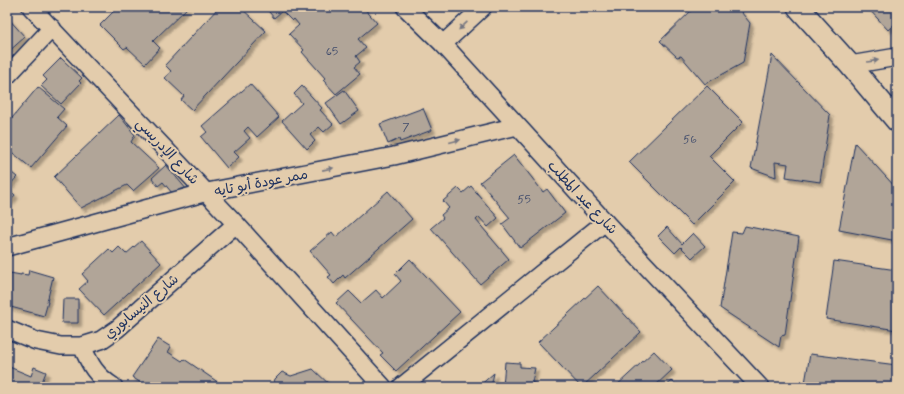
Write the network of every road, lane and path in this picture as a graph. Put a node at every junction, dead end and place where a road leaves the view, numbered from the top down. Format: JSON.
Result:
{"nodes":[{"id":1,"x":31,"y":7,"type":"edge"},
{"id":2,"x":405,"y":7,"type":"edge"},
{"id":3,"x":483,"y":7,"type":"edge"},
{"id":4,"x":798,"y":7,"type":"edge"},
{"id":5,"x":52,"y":28,"type":"junction"},
{"id":6,"x":443,"y":44,"type":"junction"},
{"id":7,"x":897,"y":57,"type":"edge"},
{"id":8,"x":850,"y":65,"type":"junction"},
{"id":9,"x":7,"y":76,"type":"edge"},
{"id":10,"x":897,"y":121,"type":"edge"},
{"id":11,"x":517,"y":126,"type":"junction"},
{"id":12,"x":207,"y":192,"type":"junction"},
{"id":13,"x":605,"y":222,"type":"junction"},
{"id":14,"x":236,"y":224,"type":"junction"},
{"id":15,"x":7,"y":246,"type":"edge"},
{"id":16,"x":7,"y":329,"type":"edge"},
{"id":17,"x":82,"y":346,"type":"junction"},
{"id":18,"x":114,"y":387,"type":"edge"},
{"id":19,"x":383,"y":387,"type":"edge"},
{"id":20,"x":401,"y":387,"type":"edge"},
{"id":21,"x":760,"y":387,"type":"edge"}],
"edges":[{"from":1,"to":5,"type":"street","name":"شارع الإدريسي"},
{"from":2,"to":6,"type":"street","name":"شارع عبد المطلب"},
{"from":3,"to":6,"type":"street","one_way":true},
{"from":4,"to":8,"type":"street"},
{"from":5,"to":9,"type":"street"},
{"from":5,"to":12,"type":"street","name":"شارع الإدريسي"},
{"from":6,"to":11,"type":"street","name":"شارع عبد المطلب"},
{"from":8,"to":7,"type":"street","one_way":true},
{"from":8,"to":10,"type":"street"},
{"from":12,"to":11,"type":"street","name":"ممر عودة أبو تايه","one_way":true},
{"from":11,"to":13,"type":"street","name":"شارع عبد المطلب"},
{"from":12,"to":14,"type":"street","name":"شارع الإدريسي"},
{"from":12,"to":15,"type":"street","name":"ممر عودة أبو تايه"},
{"from":13,"to":20,"type":"street"},
{"from":13,"to":21,"type":"street","name":"شارع عبد المطلب"},
{"from":14,"to":17,"type":"street","name":"شارع النيسابوري"},
{"from":14,"to":19,"type":"street","name":"شارع الإدريسي"},
{"from":16,"to":17,"type":"street","name":"شارع النيسابوري"},
{"from":17,"to":18,"type":"street"}]}
